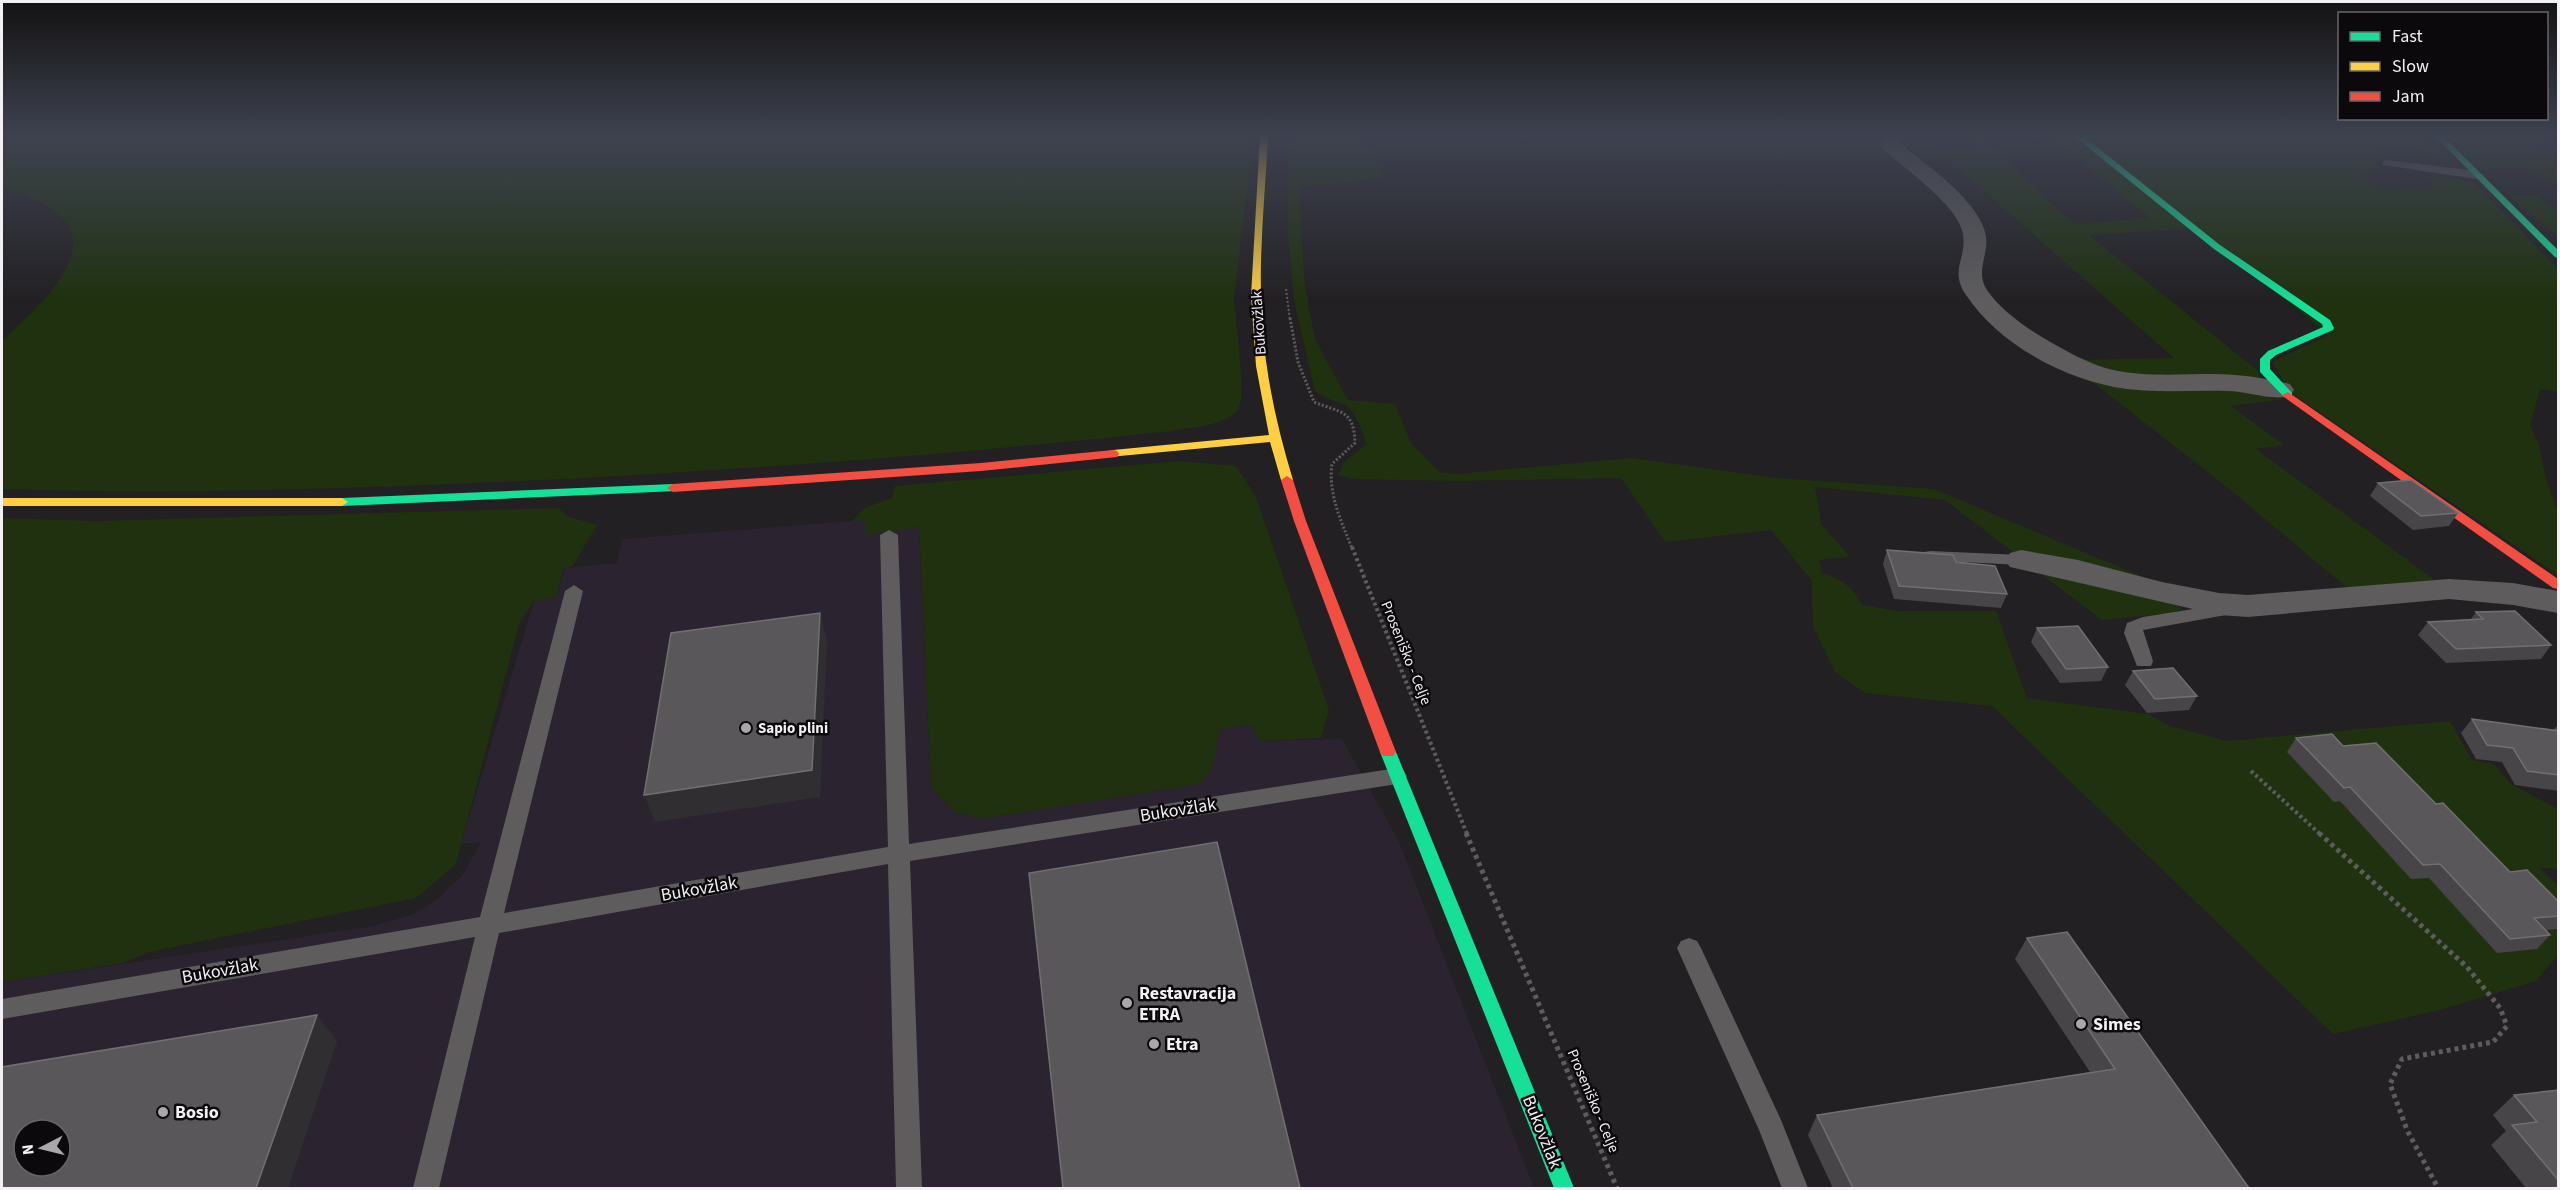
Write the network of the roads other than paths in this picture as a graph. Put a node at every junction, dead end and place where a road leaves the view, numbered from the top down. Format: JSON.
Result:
{"nodes":[{"id":1,"x":1261,"y":192,"type":"edge"},
{"id":2,"x":1942,"y":192,"type":"edge"},
{"id":3,"x":2148,"y":192,"type":"edge"},
{"id":4,"x":2494,"y":192,"type":"edge"},
{"id":5,"x":2559,"y":255,"type":"edge"},
{"id":6,"x":2280,"y":390,"type":"junction"},
{"id":7,"x":1274,"y":438,"type":"junction"},
{"id":8,"x":2,"y":502,"type":"edge"},
{"id":9,"x":889,"y":535,"type":"dead end"},
{"id":10,"x":1908,"y":554,"type":"edge"},
{"id":11,"x":2021,"y":560,"type":"joint"},
{"id":12,"x":2559,"y":585,"type":"edge"},
{"id":13,"x":574,"y":591,"type":"dead end"},
{"id":14,"x":2559,"y":602,"type":"edge"},
{"id":15,"x":2248,"y":606,"type":"junction"},
{"id":16,"x":2144,"y":661,"type":"dead end"},
{"id":17,"x":1397,"y":776,"type":"junction"},
{"id":18,"x":899,"y":854,"type":"junction"},
{"id":19,"x":489,"y":926,"type":"junction"},
{"id":20,"x":1689,"y":948,"type":"dead end"},
{"id":21,"x":2,"y":1009,"type":"edge"},
{"id":22,"x":426,"y":1188,"type":"edge"},
{"id":23,"x":909,"y":1188,"type":"edge"},
{"id":24,"x":1564,"y":1188,"type":"edge"},
{"id":25,"x":1795,"y":1188,"type":"edge"}],
"edges":[{"from":1,"to":7,"type":"street","name":"Bukovžlak"},
{"from":2,"to":6,"type":"street"},
{"from":3,"to":6,"type":"street"},
{"from":4,"to":5,"type":"street"},
{"from":6,"to":12,"type":"street"},
{"from":7,"to":8,"type":"street"},
{"from":7,"to":17,"type":"street","name":"Bukovžlak"},
{"from":9,"to":18,"type":"lane"},
{"from":10,"to":11,"type":"lane"},
{"from":11,"to":15,"type":"street"},
{"from":13,"to":19,"type":"lane"},
{"from":14,"to":15,"type":"street"},
{"from":15,"to":16,"type":"lane"},
{"from":17,"to":18,"type":"lane","name":"Bukovžlak"},
{"from":17,"to":24,"type":"street","name":"Bukovžlak"},
{"from":18,"to":19,"type":"lane","name":"Bukovžlak"},
{"from":18,"to":23,"type":"lane"},
{"from":19,"to":21,"type":"lane","name":"Bukovžlak"},
{"from":19,"to":22,"type":"lane"},
{"from":20,"to":25,"type":"lane"}]}
